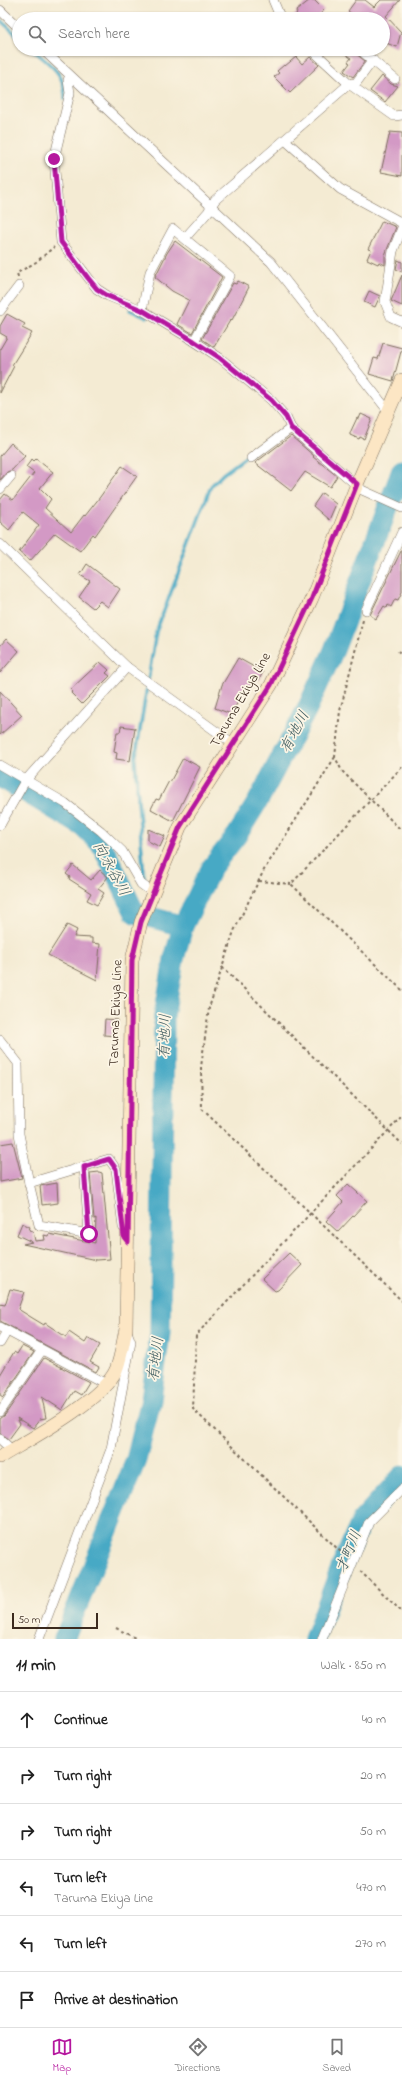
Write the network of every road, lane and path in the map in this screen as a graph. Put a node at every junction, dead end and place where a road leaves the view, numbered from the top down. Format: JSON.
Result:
{"nodes":[{"id":1,"x":274,"y":0,"type":"edge"},
{"id":2,"x":0,"y":10,"type":"edge"},
{"id":3,"x":278,"y":12,"type":"edge"},
{"id":4,"x":12,"y":21,"type":"edge"},
{"id":5,"x":49,"y":56,"type":"edge"},
{"id":6,"x":319,"y":56,"type":"edge"},
{"id":7,"x":368,"y":56,"type":"edge"},
{"id":8,"x":373,"y":60,"type":"junction"},
{"id":9,"x":70,"y":76,"type":"junction"},
{"id":10,"x":395,"y":79,"type":"dead end"},
{"id":11,"x":349,"y":84,"type":"junction"},
{"id":12,"x":402,"y":115,"type":"edge"},
{"id":13,"x":285,"y":140,"type":"junction"},
{"id":14,"x":211,"y":206,"type":"junction"},
{"id":15,"x":402,"y":223,"type":"edge"},
{"id":16,"x":402,"y":228,"type":"edge"},
{"id":17,"x":185,"y":238,"type":"junction"},
{"id":18,"x":61,"y":242,"type":"junction"},
{"id":19,"x":19,"y":286,"type":"joint"},
{"id":20,"x":142,"y":310,"type":"junction"},
{"id":21,"x":0,"y":311,"type":"edge"},
{"id":22,"x":402,"y":322,"type":"edge"},
{"id":23,"x":194,"y":341,"type":"junction"},
{"id":24,"x":402,"y":380,"type":"edge"},
{"id":25,"x":389,"y":412,"type":"junction"},
{"id":26,"x":291,"y":428,"type":"junction"},
{"id":27,"x":251,"y":458,"type":"dead end"},
{"id":28,"x":11,"y":476,"type":"dead end"},
{"id":29,"x":360,"y":487,"type":"junction"},
{"id":30,"x":0,"y":489,"type":"edge"},
{"id":31,"x":402,"y":508,"type":"edge"},
{"id":32,"x":402,"y":532,"type":"edge"},
{"id":33,"x":0,"y":544,"type":"edge"},
{"id":34,"x":366,"y":610,"type":"joint"},
{"id":35,"x":398,"y":651,"type":"dead end"},
{"id":36,"x":402,"y":655,"type":"edge"},
{"id":37,"x":127,"y":667,"type":"junction"},
{"id":38,"x":235,"y":745,"type":"junction"},
{"id":39,"x":335,"y":757,"type":"junction"},
{"id":40,"x":0,"y":766,"type":"edge"},
{"id":41,"x":402,"y":767,"type":"edge"},
{"id":42,"x":25,"y":781,"type":"junction"},
{"id":43,"x":370,"y":801,"type":"junction"},
{"id":44,"x":0,"y":825,"type":"edge"},
{"id":45,"x":402,"y":831,"type":"edge"},
{"id":46,"x":259,"y":881,"type":"junction"},
{"id":47,"x":291,"y":884,"type":"junction"},
{"id":48,"x":152,"y":892,"type":"junction"},
{"id":49,"x":222,"y":967,"type":"junction"},
{"id":50,"x":402,"y":990,"type":"edge"},
{"id":51,"x":0,"y":1040,"type":"edge"},
{"id":52,"x":402,"y":1116,"type":"edge"},
{"id":53,"x":388,"y":1130,"type":"junction"},
{"id":54,"x":402,"y":1144,"type":"edge"},
{"id":55,"x":84,"y":1167,"type":"junction"},
{"id":56,"x":29,"y":1183,"type":"junction"},
{"id":57,"x":311,"y":1212,"type":"junction"},
{"id":58,"x":128,"y":1242,"type":"junction"},
{"id":59,"x":402,"y":1301,"type":"edge"},
{"id":60,"x":4,"y":1329,"type":"edge"},
{"id":61,"x":126,"y":1329,"type":"junction"},
{"id":62,"x":0,"y":1343,"type":"edge"},
{"id":63,"x":42,"y":1350,"type":"junction"},
{"id":64,"x":106,"y":1384,"type":"junction"},
{"id":65,"x":0,"y":1412,"type":"edge"},
{"id":66,"x":0,"y":1439,"type":"edge"},
{"id":67,"x":12,"y":1450,"type":"junction"},
{"id":68,"x":0,"y":1457,"type":"edge"},
{"id":69,"x":402,"y":1488,"type":"edge"},
{"id":70,"x":342,"y":1553,"type":"dead end"},
{"id":71,"x":352,"y":1563,"type":"junction"},
{"id":72,"x":402,"y":1612,"type":"edge"},
{"id":73,"x":116,"y":1628,"type":"dead end"},
{"id":74,"x":39,"y":1639,"type":"edge"},
{"id":75,"x":136,"y":1639,"type":"edge"},
{"id":76,"x":322,"y":1639,"type":"edge"}],
"edges":[{"from":1,"to":3,"type":"street"},
{"from":2,"to":4,"type":"street"},
{"from":5,"to":9,"type":"street"},
{"from":6,"to":11,"type":"street"},
{"from":7,"to":8,"type":"street"},
{"from":8,"to":10,"type":"street"},
{"from":8,"to":11,"type":"street"},
{"from":9,"to":14,"type":"street"},
{"from":9,"to":18,"type":"street"},
{"from":11,"to":12,"type":"street"},
{"from":11,"to":13,"type":"street"},
{"from":13,"to":14,"type":"street"},
{"from":13,"to":15,"type":"street"},
{"from":14,"to":17,"type":"street"},
{"from":14,"to":25,"type":"street"},
{"from":16,"to":22,"type":"street"},
{"from":17,"to":20,"type":"street"},
{"from":17,"to":23,"type":"street"},
{"from":18,"to":19,"type":"path"},
{"from":18,"to":20,"type":"street"},
{"from":19,"to":21,"type":"street"},
{"from":20,"to":23,"type":"street"},
{"from":23,"to":26,"type":"street"},
{"from":24,"to":25,"type":"main road","name":"Taruma Ekiya Line"},
{"from":25,"to":29,"type":"main road","name":"Taruma Ekiya Line"},
{"from":26,"to":27,"type":"street"},
{"from":26,"to":29,"type":"street"},
{"from":28,"to":30,"type":"street"},
{"from":29,"to":31,"type":"street"},
{"from":29,"to":38,"type":"main road","name":"Taruma Ekiya Line"},
{"from":32,"to":34,"type":"street"},
{"from":33,"to":37,"type":"street"},
{"from":34,"to":39,"type":"path"},
{"from":35,"to":36,"type":"path"},
{"from":37,"to":38,"type":"street"},
{"from":37,"to":42,"type":"street"},
{"from":38,"to":48,"type":"main road","name":"Taruma Ekiya Line"},
{"from":39,"to":43,"type":"path"},
{"from":39,"to":46,"type":"path"},
{"from":40,"to":42,"type":"street"},
{"from":41,"to":43,"type":"path"},
{"from":42,"to":44,"type":"street"},
{"from":42,"to":48,"type":"street"},
{"from":43,"to":45,"type":"path"},
{"from":43,"to":47,"type":"path"},
{"from":46,"to":47,"type":"path"},
{"from":46,"to":49,"type":"path"},
{"from":47,"to":50,"type":"path"},
{"from":48,"to":58,"type":"main road","name":"Taruma Ekiya Line"},
{"from":49,"to":53,"type":"path"},
{"from":49,"to":57,"type":"path"},
{"from":51,"to":56,"type":"street"},
{"from":52,"to":53,"type":"path"},
{"from":53,"to":54,"type":"path"},
{"from":53,"to":57,"type":"path"},
{"from":55,"to":56,"type":"street"},
{"from":55,"to":56,"type":"street"},
{"from":55,"to":58,"type":"street"},
{"from":57,"to":59,"type":"path"},
{"from":57,"to":70,"type":"path"},
{"from":58,"to":61,"type":"main road","name":"Taruma Ekiya Line"},
{"from":60,"to":62,"type":"street"},
{"from":60,"to":63,"type":"street"},
{"from":61,"to":64,"type":"main road","name":"Taruma Ekiya Line"},
{"from":61,"to":74,"type":"street"},
{"from":63,"to":64,"type":"street"},
{"from":63,"to":65,"type":"street"},
{"from":64,"to":67,"type":"main road","name":"Taruma Ekiya Line"},
{"from":66,"to":67,"type":"street"},
{"from":67,"to":68,"type":"main road","name":"Taruma Ekiya Line"},
{"from":69,"to":71,"type":"street"},
{"from":71,"to":72,"type":"path"},
{"from":71,"to":76,"type":"street"},
{"from":73,"to":75,"type":"path"}]}
